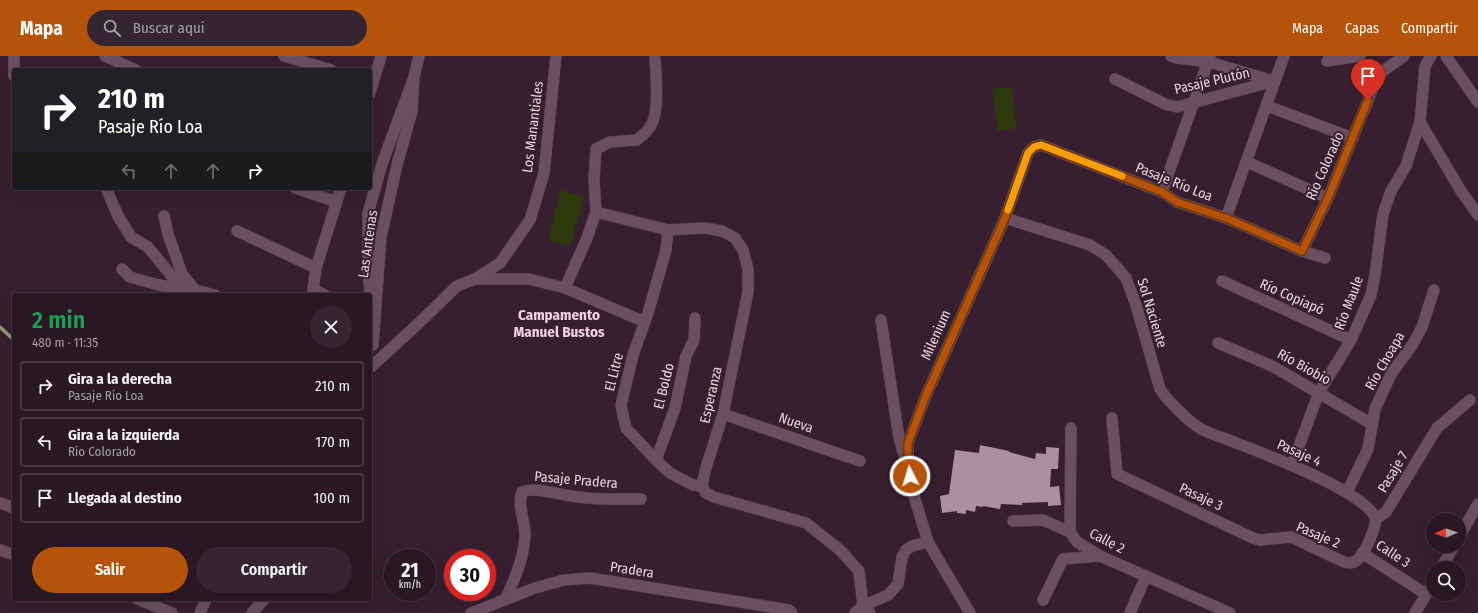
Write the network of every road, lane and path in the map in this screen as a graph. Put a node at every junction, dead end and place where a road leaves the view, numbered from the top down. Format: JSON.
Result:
{"nodes":[{"id":1,"x":14,"y":56,"type":"edge"},
{"id":2,"x":105,"y":56,"type":"edge"},
{"id":3,"x":284,"y":56,"type":"edge"},
{"id":4,"x":381,"y":56,"type":"edge"},
{"id":5,"x":420,"y":56,"type":"edge"},
{"id":6,"x":556,"y":56,"type":"edge"},
{"id":7,"x":1171,"y":56,"type":"edge"},
{"id":8,"x":1284,"y":56,"type":"edge"},
{"id":9,"x":1360,"y":56,"type":"edge"},
{"id":10,"x":1404,"y":56,"type":"edge"},
{"id":11,"x":1431,"y":56,"type":"edge"},
{"id":12,"x":1446,"y":56,"type":"edge"},
{"id":13,"x":655,"y":59,"type":"dead end"},
{"id":14,"x":1209,"y":59,"type":"edge"},
{"id":15,"x":1327,"y":61,"type":"dead end"},
{"id":16,"x":14,"y":68,"type":"edge"},
{"id":17,"x":132,"y":68,"type":"edge"},
{"id":18,"x":323,"y":68,"type":"edge"},
{"id":19,"x":414,"y":77,"type":"junction"},
{"id":20,"x":1115,"y":79,"type":"dead end"},
{"id":21,"x":1274,"y":81,"type":"junction"},
{"id":22,"x":372,"y":84,"type":"edge"},
{"id":23,"x":1478,"y":102,"type":"edge"},
{"id":24,"x":1193,"y":104,"type":"junction"},
{"id":25,"x":1266,"y":106,"type":"junction"},
{"id":26,"x":1420,"y":122,"type":"junction"},
{"id":27,"x":1354,"y":138,"type":"junction"},
{"id":28,"x":1034,"y":147,"type":"joint"},
{"id":29,"x":1247,"y":162,"type":"junction"},
{"id":30,"x":107,"y":190,"type":"edge"},
{"id":31,"x":301,"y":190,"type":"edge"},
{"id":32,"x":340,"y":190,"type":"edge"},
{"id":33,"x":1162,"y":192,"type":"junction"},
{"id":34,"x":1328,"y":198,"type":"junction"},
{"id":35,"x":337,"y":202,"type":"junction"},
{"id":36,"x":596,"y":212,"type":"junction"},
{"id":37,"x":1478,"y":215,"type":"edge"},
{"id":38,"x":164,"y":216,"type":"dead end"},
{"id":39,"x":1005,"y":218,"type":"junction"},
{"id":40,"x":1226,"y":218,"type":"junction"},
{"id":41,"x":668,"y":230,"type":"junction"},
{"id":42,"x":237,"y":231,"type":"dead end"},
{"id":43,"x":1302,"y":251,"type":"junction"},
{"id":44,"x":1325,"y":258,"type":"dead end"},
{"id":45,"x":316,"y":268,"type":"junction"},
{"id":46,"x":122,"y":269,"type":"dead end"},
{"id":47,"x":475,"y":279,"type":"junction"},
{"id":48,"x":1222,"y":281,"type":"dead end"},
{"id":49,"x":565,"y":288,"type":"junction"},
{"id":50,"x":194,"y":290,"type":"junction"},
{"id":51,"x":1434,"y":290,"type":"dead end"},
{"id":52,"x":207,"y":293,"type":"edge"},
{"id":53,"x":322,"y":293,"type":"edge"},
{"id":54,"x":370,"y":293,"type":"edge"},
{"id":55,"x":695,"y":318,"type":"dead end"},
{"id":56,"x":881,"y":320,"type":"dead end"},
{"id":57,"x":645,"y":322,"type":"junction"},
{"id":58,"x":372,"y":331,"type":"edge"},
{"id":59,"x":1351,"y":340,"type":"junction"},
{"id":60,"x":1218,"y":343,"type":"dead end"},
{"id":61,"x":373,"y":345,"type":"junction"},
{"id":62,"x":372,"y":353,"type":"edge"},
{"id":63,"x":372,"y":367,"type":"edge"},
{"id":64,"x":1319,"y":392,"type":"junction"},
{"id":65,"x":1470,"y":400,"type":"dead end"},
{"id":66,"x":723,"y":414,"type":"junction"},
{"id":67,"x":1112,"y":418,"type":"dead end"},
{"id":68,"x":1372,"y":424,"type":"junction"},
{"id":69,"x":1071,"y":428,"type":"dead end"},
{"id":70,"x":1200,"y":428,"type":"joint"},
{"id":71,"x":656,"y":460,"type":"junction"},
{"id":72,"x":860,"y":461,"type":"dead end"},
{"id":73,"x":908,"y":464,"type":"junction"},
{"id":74,"x":1292,"y":465,"type":"junction"},
{"id":75,"x":702,"y":486,"type":"junction"},
{"id":76,"x":1347,"y":492,"type":"junction"},
{"id":77,"x":641,"y":499,"type":"dead end"},
{"id":78,"x":0,"y":503,"type":"edge"},
{"id":79,"x":1478,"y":504,"type":"edge"},
{"id":80,"x":12,"y":507,"type":"edge"},
{"id":81,"x":1376,"y":519,"type":"junction"},
{"id":82,"x":1013,"y":521,"type":"dead end"},
{"id":83,"x":1466,"y":525,"type":"edge"},
{"id":84,"x":1070,"y":532,"type":"junction"},
{"id":85,"x":1274,"y":538,"type":"joint"},
{"id":86,"x":928,"y":542,"type":"junction"},
{"id":87,"x":0,"y":550,"type":"edge"},
{"id":88,"x":1362,"y":553,"type":"junction"},
{"id":89,"x":12,"y":554,"type":"edge"},
{"id":90,"x":1100,"y":556,"type":"junction"},
{"id":91,"x":1350,"y":563,"type":"joint"},
{"id":92,"x":1146,"y":576,"type":"junction"},
{"id":93,"x":1426,"y":594,"type":"joint"},
{"id":94,"x":506,"y":598,"type":"junction"},
{"id":95,"x":1043,"y":600,"type":"dead end"},
{"id":96,"x":142,"y":601,"type":"edge"},
{"id":97,"x":205,"y":601,"type":"edge"},
{"id":98,"x":262,"y":601,"type":"edge"},
{"id":99,"x":863,"y":611,"type":"edge"},
{"id":100,"x":172,"y":613,"type":"edge"},
{"id":101,"x":200,"y":613,"type":"edge"},
{"id":102,"x":252,"y":613,"type":"edge"},
{"id":103,"x":470,"y":613,"type":"edge"},
{"id":104,"x":792,"y":613,"type":"edge"},
{"id":105,"x":970,"y":613,"type":"edge"},
{"id":106,"x":1130,"y":613,"type":"edge"},
{"id":107,"x":1230,"y":613,"type":"edge"},
{"id":108,"x":1415,"y":613,"type":"edge"}],
"edges":[{"from":1,"to":16,"type":"street"},
{"from":2,"to":17,"type":"street"},
{"from":3,"to":18,"type":"street"},
{"from":4,"to":22,"type":"street"},
{"from":5,"to":19,"type":"street","name":"Las Antenas"},
{"from":6,"to":47,"type":"street","name":"Los Manantiales"},
{"from":7,"to":14,"type":"street"},
{"from":8,"to":21,"type":"street"},
{"from":9,"to":15,"type":"street"},
{"from":10,"to":27,"type":"street","name":"Río Colorado"},
{"from":11,"to":26,"type":"street","name":"Río Maule"},
{"from":12,"to":23,"type":"street"},
{"from":13,"to":36,"type":"street"},
{"from":14,"to":21,"type":"street"},
{"from":14,"to":24,"type":"street"},
{"from":19,"to":54,"type":"street","name":"Las Antenas"},
{"from":19,"to":61,"type":"street","name":"Las Antenas"},
{"from":20,"to":24,"type":"street","name":"Pasaje Plutón"},
{"from":21,"to":24,"type":"street","name":"Pasaje Plutón"},
{"from":21,"to":25,"type":"street"},
{"from":24,"to":33,"type":"street"},
{"from":25,"to":27,"type":"street"},
{"from":25,"to":29,"type":"street"},
{"from":26,"to":37,"type":"street"},
{"from":26,"to":59,"type":"street","name":"Río Maule"},
{"from":27,"to":34,"type":"street","name":"Río Colorado"},
{"from":28,"to":33,"type":"street","name":"Pasaje Río Loa"},
{"from":28,"to":39,"type":"street","name":"Milenium"},
{"from":29,"to":34,"type":"street"},
{"from":29,"to":40,"type":"street"},
{"from":30,"to":50,"type":"street"},
{"from":31,"to":35,"type":"street"},
{"from":32,"to":35,"type":"street"},
{"from":33,"to":40,"type":"street","name":"Pasaje Río Loa"},
{"from":34,"to":43,"type":"street","name":"Río Colorado"},
{"from":35,"to":45,"type":"street"},
{"from":36,"to":41,"type":"street","name":"Esperanza"},
{"from":36,"to":49,"type":"street"},
{"from":38,"to":50,"type":"street"},
{"from":39,"to":70,"type":"street","name":"Sol Naciente"},
{"from":39,"to":73,"type":"street","name":"Milenium"},
{"from":40,"to":43,"type":"street","name":"Pasaje Río Loa"},
{"from":41,"to":57,"type":"street","name":"El Litre"},
{"from":41,"to":66,"type":"street","name":"Esperanza"},
{"from":42,"to":45,"type":"street"},
{"from":43,"to":44,"type":"street","name":"Pasaje Río Loa"},
{"from":45,"to":53,"type":"street"},
{"from":46,"to":50,"type":"street"},
{"from":47,"to":49,"type":"street"},
{"from":47,"to":63,"type":"street","name":"Los Manantiales"},
{"from":48,"to":59,"type":"street","name":"Río Copiapó"},
{"from":49,"to":57,"type":"street"},
{"from":50,"to":52,"type":"street"},
{"from":51,"to":68,"type":"street","name":"Río Choapa"},
{"from":55,"to":71,"type":"street","name":"El Boldo"},
{"from":56,"to":73,"type":"street"},
{"from":57,"to":71,"type":"street","name":"El Litre"},
{"from":58,"to":61,"type":"street","name":"Las Antenas"},
{"from":59,"to":64,"type":"street","name":"Río Maule"},
{"from":60,"to":64,"type":"street","name":"Río Biobio"},
{"from":61,"to":62,"type":"street","name":"Las Antenas"},
{"from":64,"to":68,"type":"street","name":"Río Biobio"},
{"from":64,"to":74,"type":"street","name":"Río Maule"},
{"from":65,"to":81,"type":"street","name":"Pasaje 7"},
{"from":66,"to":72,"type":"street","name":"Nueva"},
{"from":66,"to":75,"type":"street","name":"Esperanza"},
{"from":67,"to":85,"type":"street","name":"Pasaje 3"},
{"from":68,"to":76,"type":"street","name":"Río Choapa"},
{"from":69,"to":84,"type":"street","name":"Calle 2"},
{"from":70,"to":74,"type":"street","name":"Pasaje 4"},
{"from":71,"to":75,"type":"street","name":"El Litre"},
{"from":73,"to":86,"type":"street","name":"Milenium"},
{"from":74,"to":76,"type":"street","name":"Pasaje 4"},
{"from":75,"to":99,"type":"street"},
{"from":76,"to":81,"type":"street","name":"Pasaje 4"},
{"from":77,"to":94,"type":"street","name":"Pasaje Pradera"},
{"from":78,"to":80,"type":"street"},
{"from":79,"to":83,"type":"street"},
{"from":81,"to":88,"type":"street","name":"Pasaje 7"},
{"from":82,"to":84,"type":"street"},
{"from":84,"to":90,"type":"street","name":"Calle 2"},
{"from":85,"to":91,"type":"street","name":"Pasaje 2"},
{"from":86,"to":99,"type":"street"},
{"from":86,"to":105,"type":"street","name":"Milenium"},
{"from":87,"to":89,"type":"street"},
{"from":88,"to":91,"type":"street","name":"Pasaje 7"},
{"from":88,"to":93,"type":"street","name":"Calle 3"},
{"from":90,"to":92,"type":"street","name":"Calle 2"},
{"from":90,"to":95,"type":"street"},
{"from":92,"to":106,"type":"street"},
{"from":92,"to":107,"type":"street","name":"Calle 2"},
{"from":93,"to":108,"type":"street"},
{"from":94,"to":103,"type":"street","name":"Pradera"},
{"from":94,"to":104,"type":"street","name":"Pradera"},
{"from":96,"to":100,"type":"street"},
{"from":97,"to":101,"type":"street"},
{"from":98,"to":102,"type":"street"}]}
